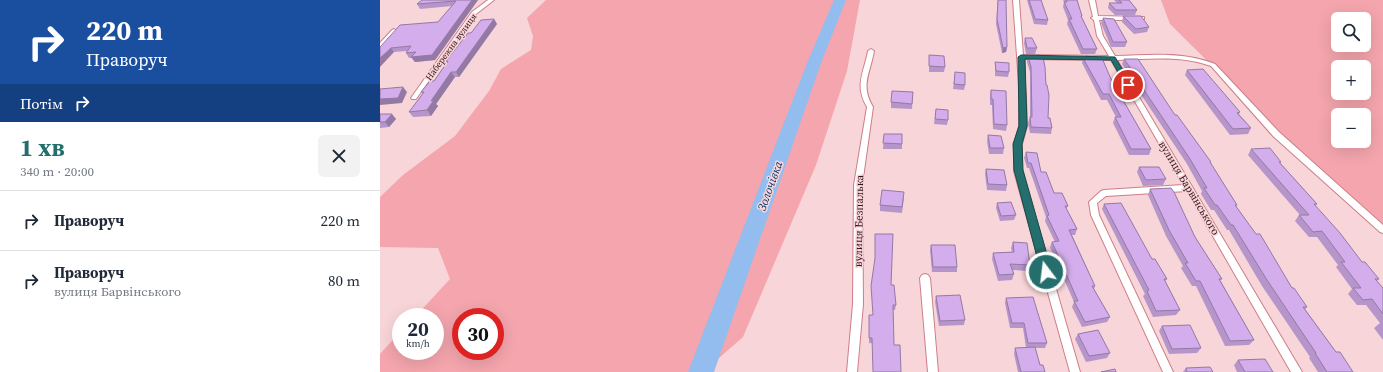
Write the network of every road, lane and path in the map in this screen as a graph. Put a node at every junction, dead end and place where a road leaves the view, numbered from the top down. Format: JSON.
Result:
{"nodes":[{"id":1,"x":491,"y":0,"type":"edge"},
{"id":2,"x":1016,"y":0,"type":"edge"},
{"id":3,"x":1092,"y":0,"type":"edge"},
{"id":4,"x":1094,"y":18,"type":"junction"},
{"id":5,"x":1142,"y":18,"type":"edge"},
{"id":6,"x":394,"y":31,"type":"edge"},
{"id":7,"x":380,"y":46,"type":"edge"},
{"id":8,"x":870,"y":51,"type":"dead end"},
{"id":9,"x":1021,"y":57,"type":"junction"},
{"id":10,"x":1113,"y":58,"type":"junction"},
{"id":11,"x":414,"y":98,"type":"dead end"},
{"id":12,"x":1189,"y":188,"type":"junction"},
{"id":13,"x":1383,"y":230,"type":"edge"},
{"id":14,"x":925,"y":278,"type":"dead end"},
{"id":15,"x":852,"y":372,"type":"edge"},
{"id":16,"x":933,"y":372,"type":"edge"},
{"id":17,"x":1075,"y":372,"type":"edge"},
{"id":18,"x":1168,"y":372,"type":"edge"},
{"id":19,"x":1297,"y":372,"type":"edge"}],
"edges":[{"from":1,"to":11,"type":"street","name":"Набережна вулиця"},
{"from":2,"to":9,"type":"street"},
{"from":3,"to":4,"type":"street","name":"вулиця Барвінського"},
{"from":4,"to":5,"type":"street"},
{"from":4,"to":10,"type":"street","name":"вулиця Барвінського"},
{"from":6,"to":7,"type":"street"},
{"from":8,"to":15,"type":"street","name":"вулиця Безпалька"},
{"from":9,"to":10,"type":"street"},
{"from":9,"to":17,"type":"street"},
{"from":10,"to":12,"type":"street","name":"вулиця Барвінського"},
{"from":10,"to":13,"type":"street"},
{"from":12,"to":18,"type":"street"},
{"from":12,"to":19,"type":"street","name":"вулиця Барвінського"},
{"from":14,"to":16,"type":"street"}]}
